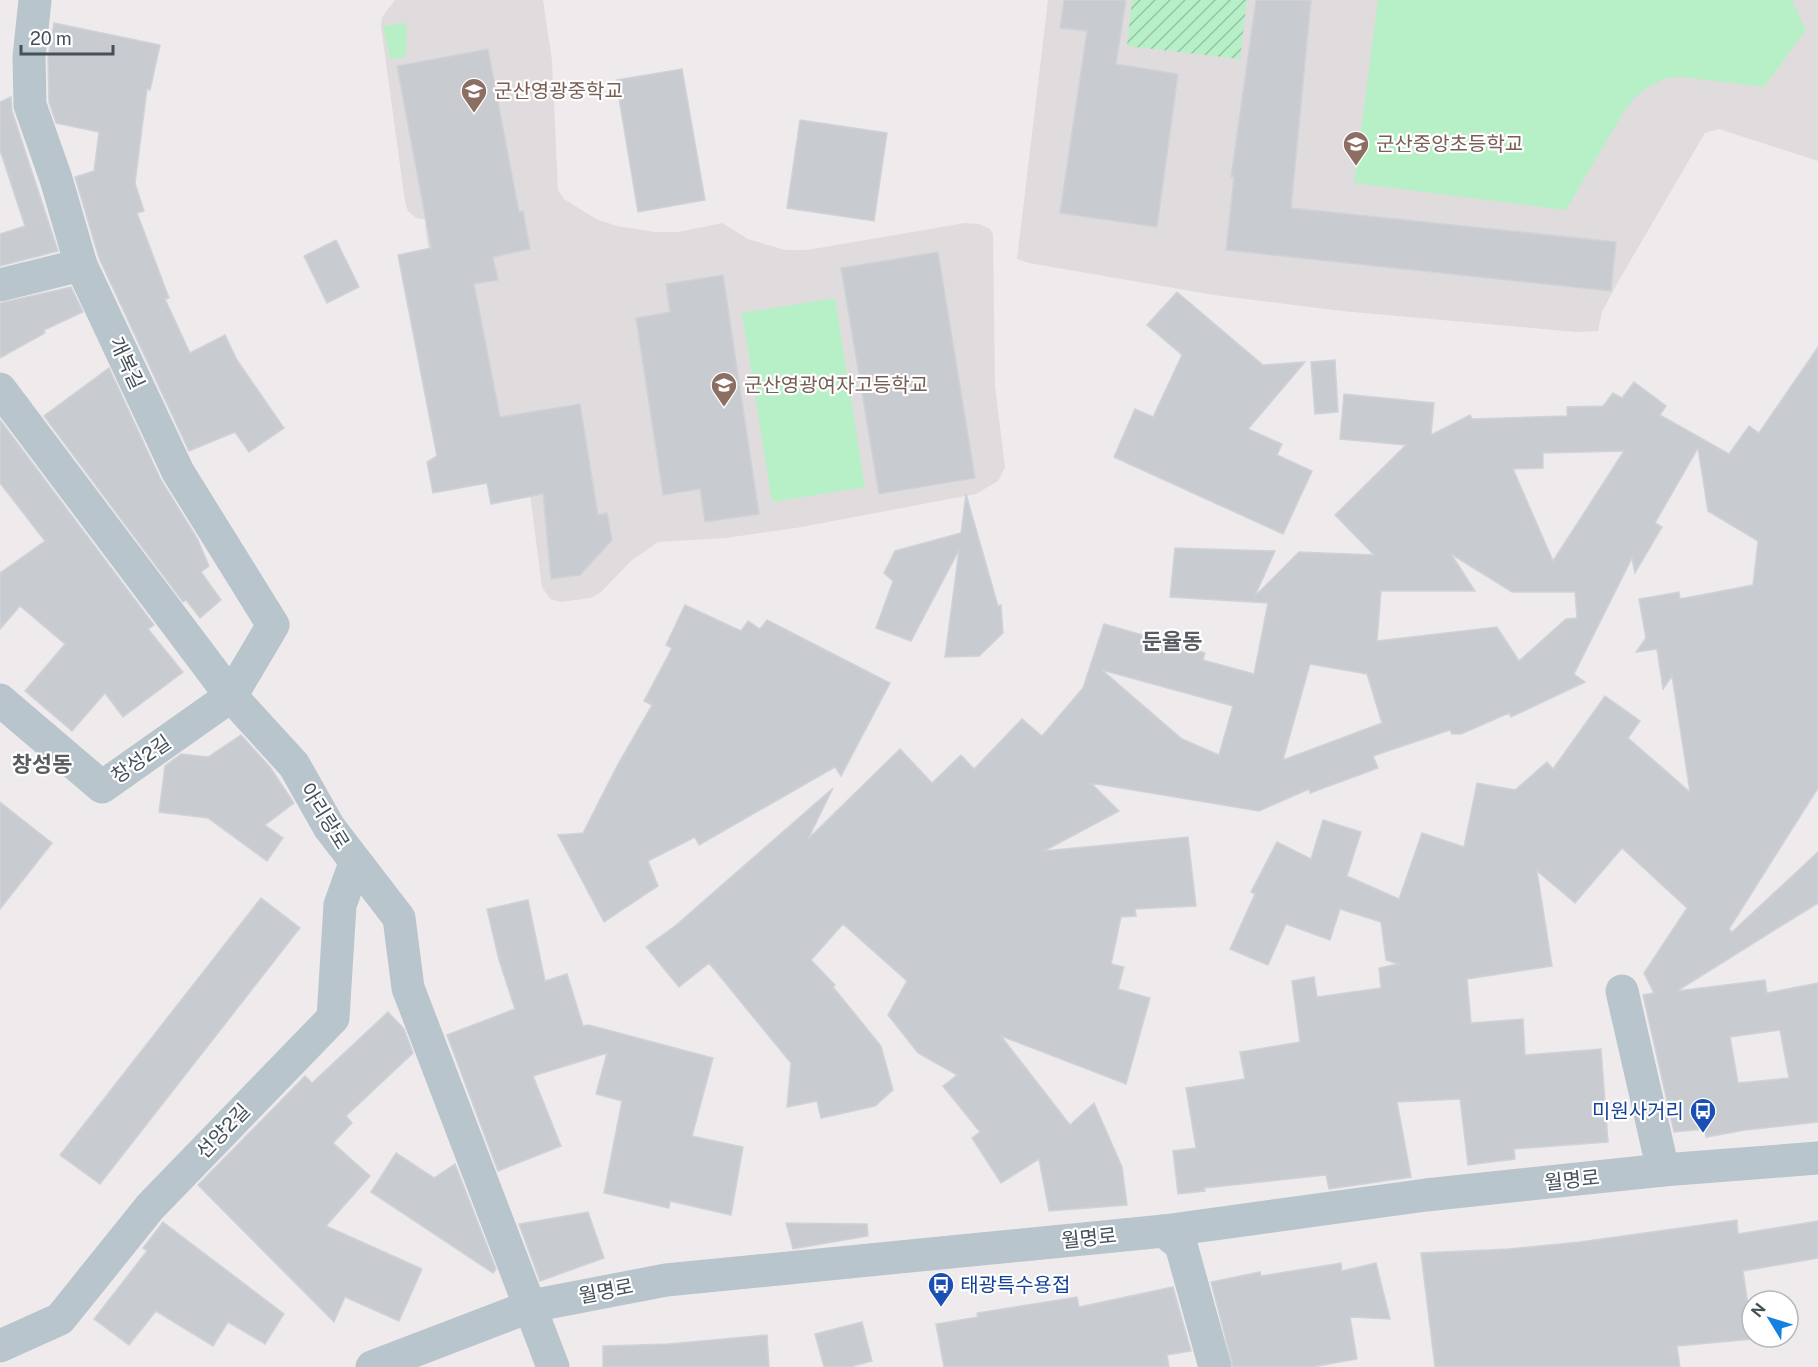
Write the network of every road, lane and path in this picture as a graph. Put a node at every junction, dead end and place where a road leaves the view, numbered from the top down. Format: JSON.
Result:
{"nodes":[{"id":1,"x":35,"y":0,"type":"edge"},
{"id":2,"x":81,"y":265,"type":"junction"},
{"id":3,"x":0,"y":285,"type":"edge"},
{"id":4,"x":0,"y":388,"type":"edge"},
{"id":5,"x":231,"y":696,"type":"junction"},
{"id":6,"x":0,"y":700,"type":"edge"},
{"id":7,"x":355,"y":863,"type":"junction"},
{"id":8,"x":1622,"y":991,"type":"dead end"},
{"id":9,"x":1818,"y":1158,"type":"edge"},
{"id":10,"x":1663,"y":1170,"type":"junction"},
{"id":11,"x":1164,"y":1231,"type":"junction"},
{"id":12,"x":531,"y":1306,"type":"junction"},
{"id":13,"x":0,"y":1346,"type":"edge"},
{"id":14,"x":372,"y":1367,"type":"edge"},
{"id":15,"x":553,"y":1367,"type":"edge"},
{"id":16,"x":1215,"y":1367,"type":"edge"}],
"edges":[{"from":1,"to":2,"type":"street","name":"개복길"},
{"from":2,"to":3,"type":"street"},
{"from":2,"to":5,"type":"street","name":"개복길"},
{"from":4,"to":5,"type":"street","name":"아리랑로"},
{"from":5,"to":6,"type":"street","name":"창성2길"},
{"from":5,"to":7,"type":"street","name":"아리랑로"},
{"from":7,"to":12,"type":"street","name":"아리랑로"},
{"from":7,"to":13,"type":"street","name":"선양2길"},
{"from":8,"to":10,"type":"street"},
{"from":9,"to":10,"type":"street","name":"월명로"},
{"from":10,"to":11,"type":"street","name":"월명로"},
{"from":11,"to":12,"type":"street","name":"월명로"},
{"from":11,"to":16,"type":"street"},
{"from":12,"to":14,"type":"street","name":"월명로"},
{"from":12,"to":15,"type":"street","name":"아리랑로"}]}
